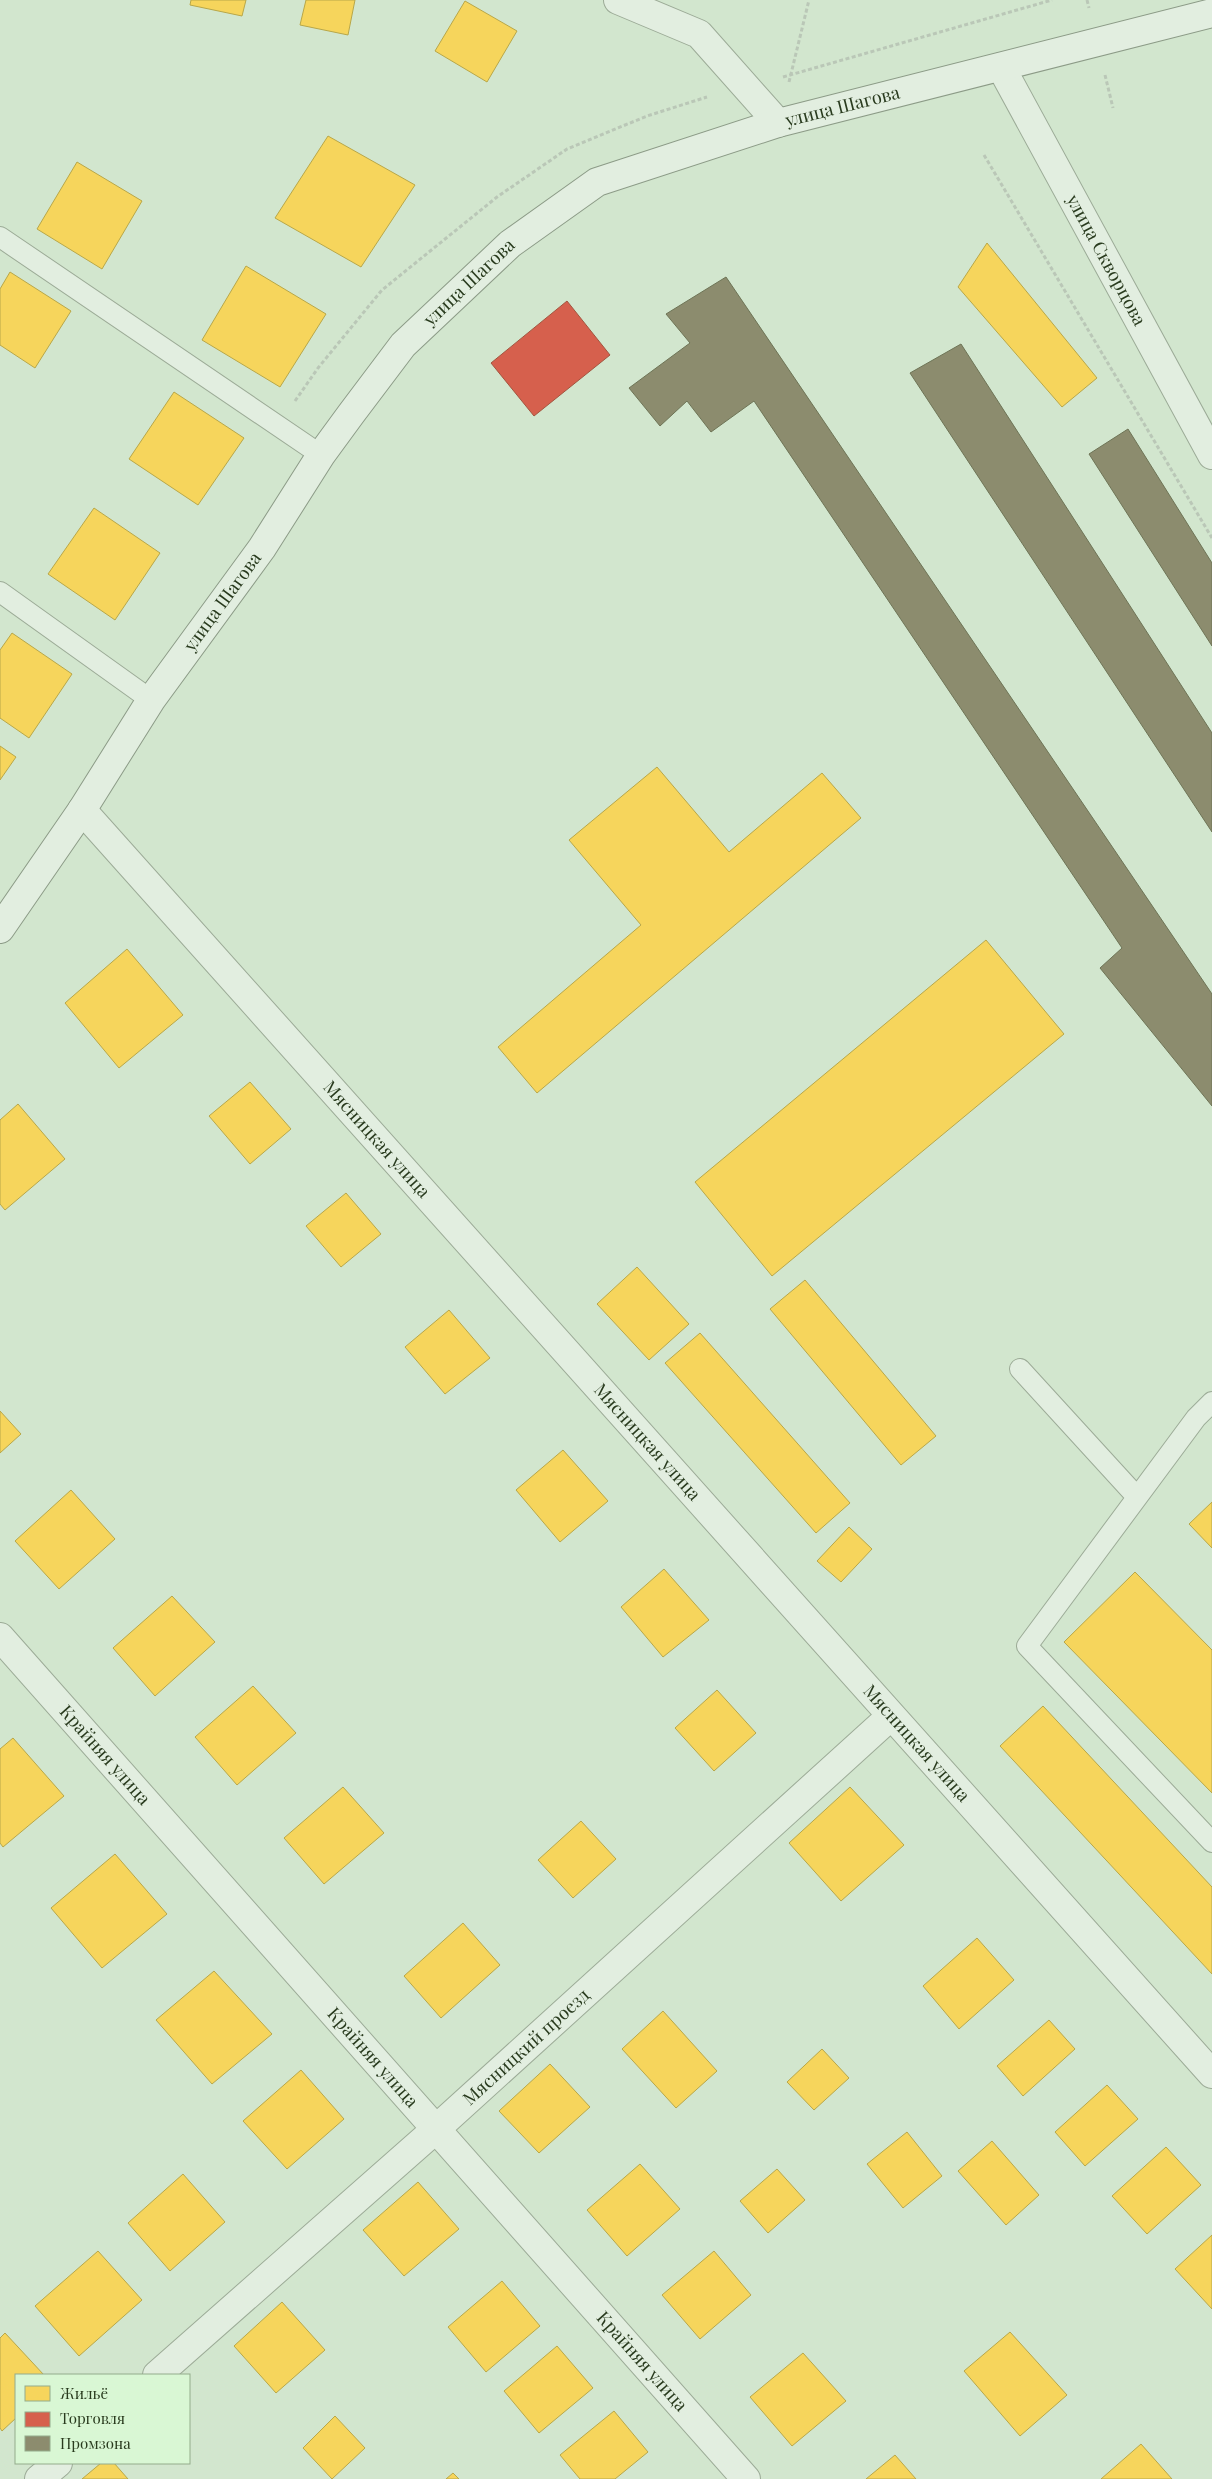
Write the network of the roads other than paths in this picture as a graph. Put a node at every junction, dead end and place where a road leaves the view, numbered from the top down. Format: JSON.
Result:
{"nodes":[{"id":1,"x":618,"y":0,"type":"edge"},
{"id":2,"x":1212,"y":13,"type":"edge"},
{"id":3,"x":1001,"y":67,"type":"junction"},
{"id":4,"x":778,"y":123,"type":"junction"},
{"id":5,"x":0,"y":237,"type":"edge"},
{"id":6,"x":321,"y":454,"type":"junction"},
{"id":7,"x":1212,"y":454,"type":"edge"},
{"id":8,"x":0,"y":592,"type":"edge"},
{"id":9,"x":151,"y":700,"type":"junction"},
{"id":10,"x":82,"y":810,"type":"junction"},
{"id":11,"x":0,"y":929,"type":"edge"},
{"id":12,"x":1020,"y":1369,"type":"dead end"},
{"id":13,"x":1212,"y":1402,"type":"edge"},
{"id":14,"x":1137,"y":1497,"type":"junction"},
{"id":15,"x":0,"y":1637,"type":"edge"},
{"id":16,"x":891,"y":1716,"type":"junction"},
{"id":17,"x":1212,"y":1842,"type":"edge"},
{"id":18,"x":1212,"y":2074,"type":"edge"},
{"id":19,"x":436,"y":2129,"type":"junction"},
{"id":20,"x":158,"y":2374,"type":"edge"},
{"id":21,"x":57,"y":2464,"type":"edge"},
{"id":22,"x":39,"y":2479,"type":"edge"},
{"id":23,"x":746,"y":2479,"type":"edge"}],
"edges":[{"from":1,"to":4,"type":"street"},
{"from":2,"to":3,"type":"street","name":"улица Шагова"},
{"from":3,"to":4,"type":"street","name":"улица Шагова"},
{"from":3,"to":7,"type":"street","name":"улица Скворцова"},
{"from":4,"to":6,"type":"street","name":"улица Шагова"},
{"from":5,"to":6,"type":"lane"},
{"from":6,"to":9,"type":"street","name":"улица Шагова"},
{"from":8,"to":9,"type":"lane"},
{"from":9,"to":10,"type":"street","name":"улица Шагова"},
{"from":10,"to":11,"type":"street","name":"улица Шагова"},
{"from":10,"to":16,"type":"street","name":"Мясницкая улица"},
{"from":12,"to":14,"type":"lane"},
{"from":13,"to":14,"type":"lane"},
{"from":14,"to":17,"type":"lane"},
{"from":15,"to":19,"type":"street","name":"Крайняя улица"},
{"from":16,"to":18,"type":"street","name":"Мясницкая улица"},
{"from":16,"to":19,"type":"street","name":"Мясницкий проезд"},
{"from":19,"to":20,"type":"street","name":"Мясницкий проезд"},
{"from":19,"to":23,"type":"street","name":"Крайняя улица"},
{"from":21,"to":22,"type":"street"}]}
